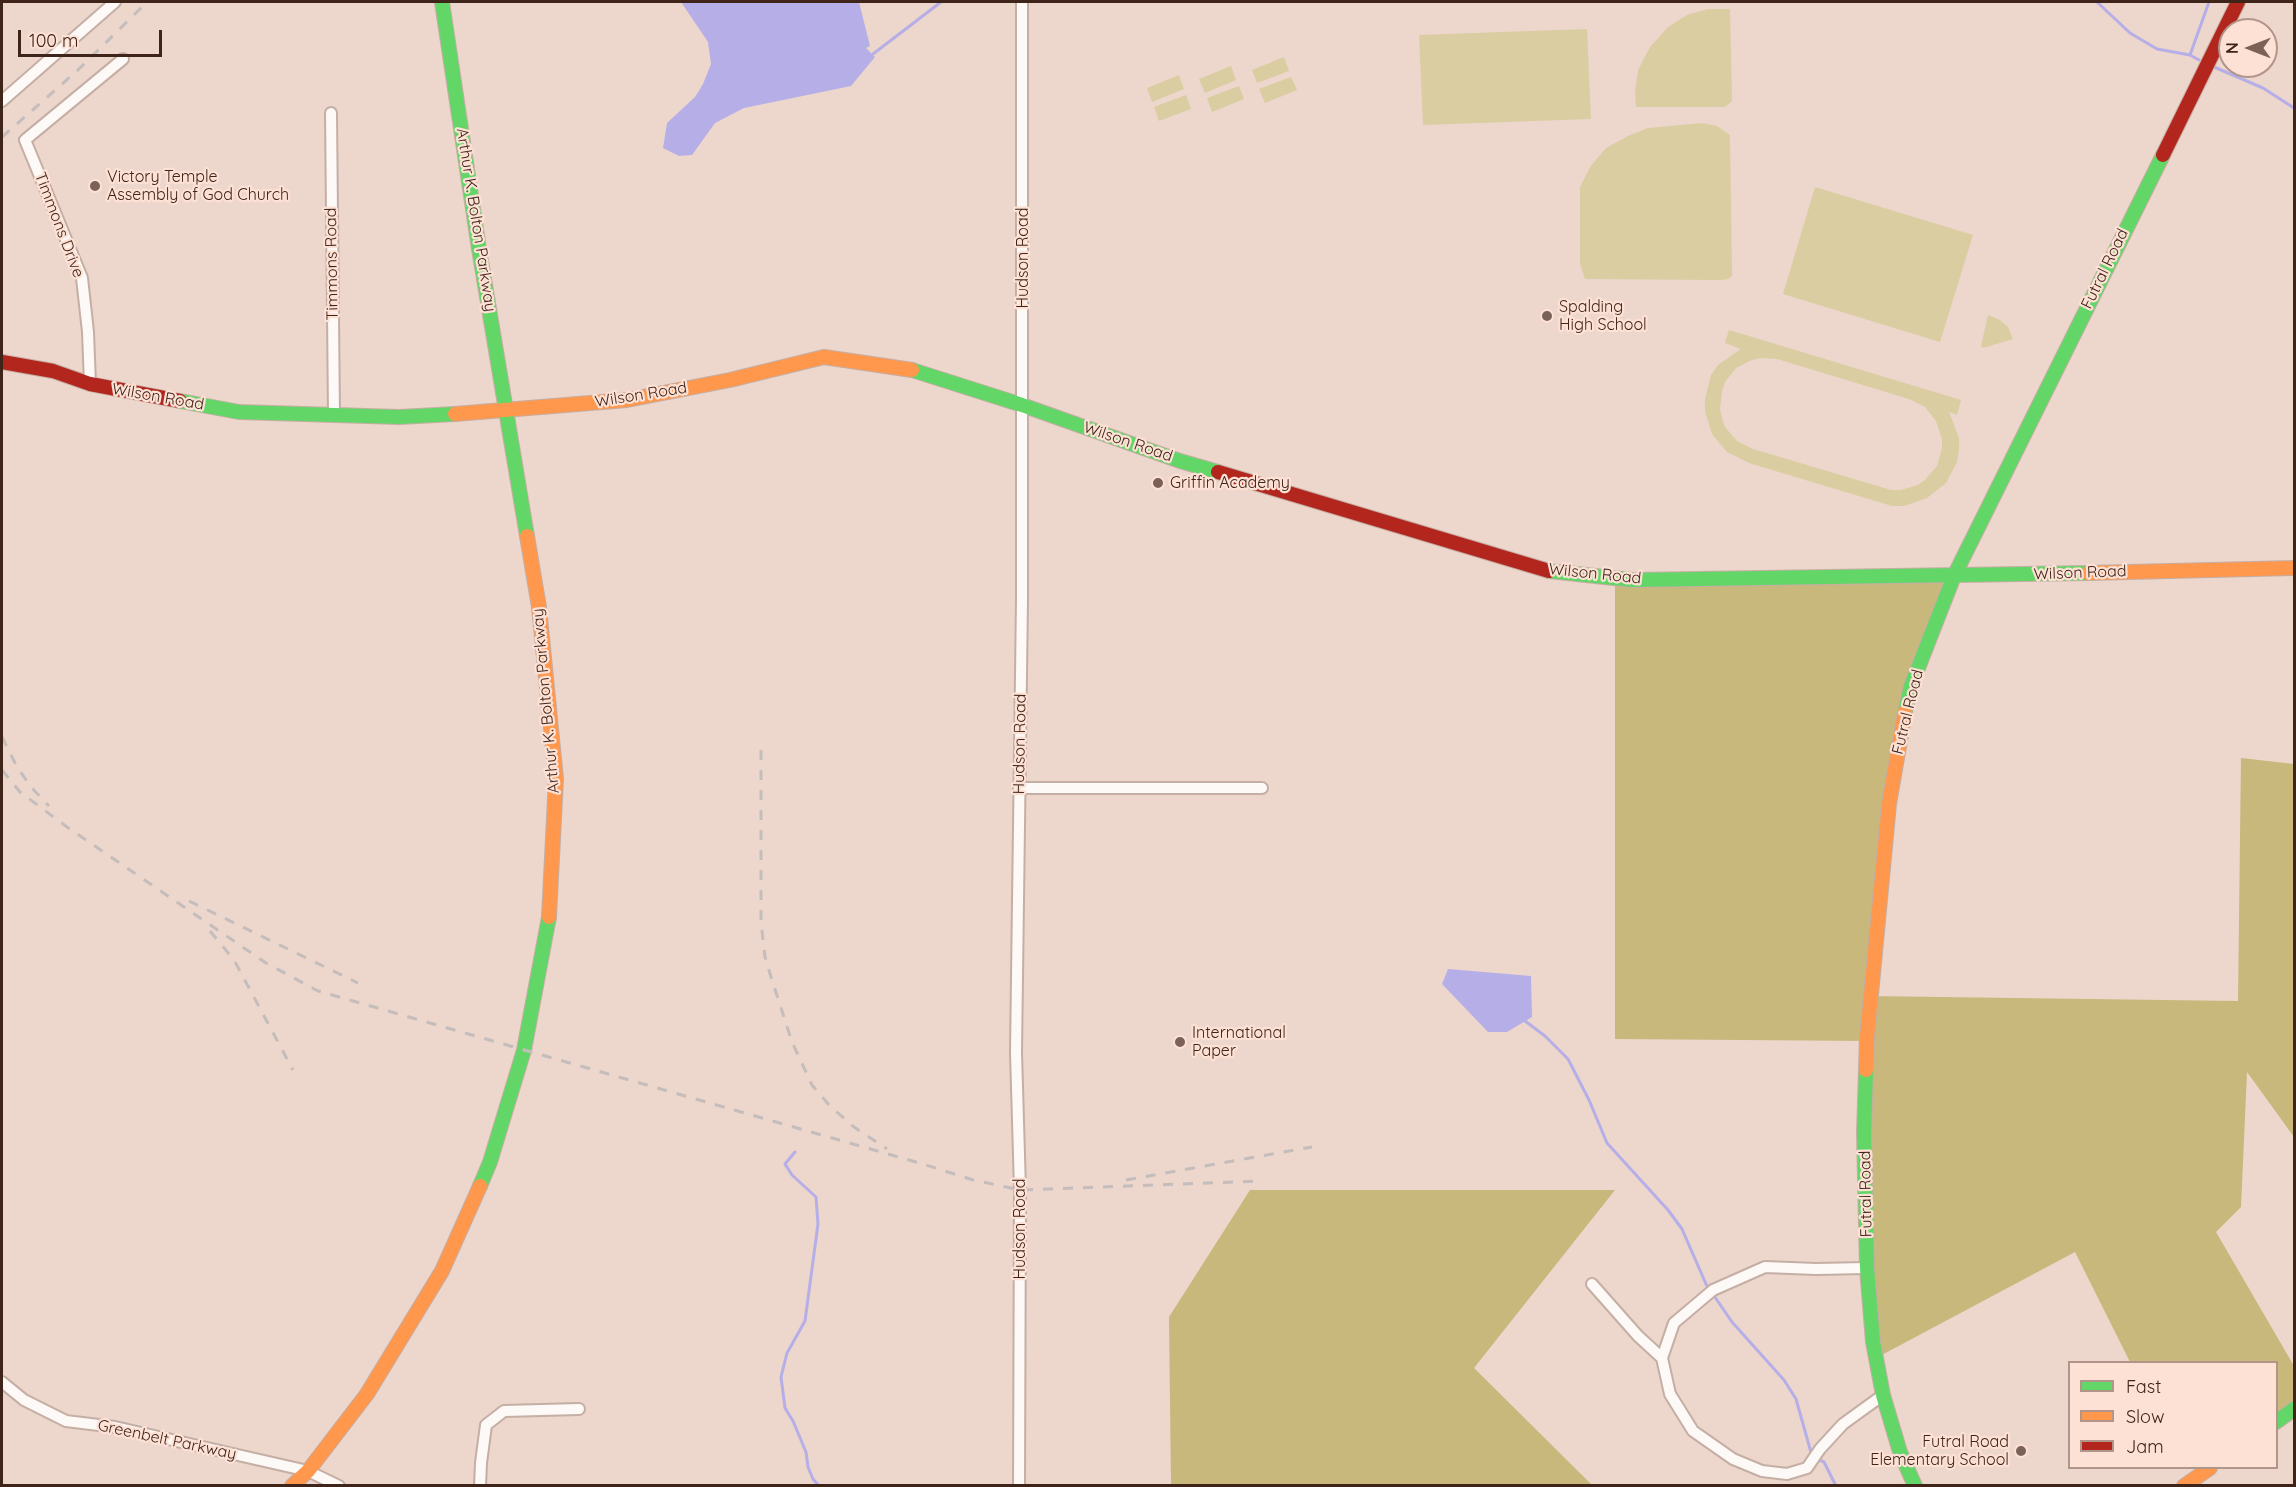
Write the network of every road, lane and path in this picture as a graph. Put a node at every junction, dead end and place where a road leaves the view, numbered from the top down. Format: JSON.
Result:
{"nodes":[{"id":1,"x":115,"y":2,"type":"edge"},
{"id":2,"x":442,"y":2,"type":"edge"},
{"id":3,"x":1022,"y":2,"type":"edge"},
{"id":4,"x":2238,"y":2,"type":"edge"},
{"id":5,"x":123,"y":59,"type":"dead end"},
{"id":6,"x":2,"y":101,"type":"edge"},
{"id":7,"x":331,"y":113,"type":"dead end"},
{"id":8,"x":2,"y":362,"type":"edge"},
{"id":9,"x":90,"y":384,"type":"junction"},
{"id":10,"x":1022,"y":405,"type":"junction"},
{"id":11,"x":506,"y":411,"type":"junction"},
{"id":12,"x":334,"y":415,"type":"junction"},
{"id":13,"x":2295,"y":568,"type":"edge"},
{"id":14,"x":1954,"y":576,"type":"junction"},
{"id":15,"x":1019,"y":788,"type":"junction"},
{"id":16,"x":1262,"y":788,"type":"dead end"},
{"id":17,"x":1867,"y":1268,"type":"junction"},
{"id":18,"x":1592,"y":1284,"type":"dead end"},
{"id":19,"x":1662,"y":1358,"type":"junction"},
{"id":20,"x":2,"y":1382,"type":"edge"},
{"id":21,"x":1882,"y":1395,"type":"junction"},
{"id":22,"x":579,"y":1409,"type":"dead end"},
{"id":23,"x":2295,"y":1409,"type":"edge"},
{"id":24,"x":2278,"y":1421,"type":"edge"},
{"id":25,"x":2207,"y":1469,"type":"edge"},
{"id":26,"x":308,"y":1471,"type":"junction"},
{"id":27,"x":292,"y":1485,"type":"edge"},
{"id":28,"x":339,"y":1485,"type":"edge"},
{"id":29,"x":480,"y":1485,"type":"edge"},
{"id":30,"x":1019,"y":1485,"type":"edge"},
{"id":31,"x":1915,"y":1485,"type":"edge"},
{"id":32,"x":2184,"y":1485,"type":"edge"}],
"edges":[{"from":1,"to":6,"type":"street"},
{"from":2,"to":11,"type":"street","name":"Arthur K. Bolton Parkway"},
{"from":3,"to":10,"type":"street","name":"Hudson Road"},
{"from":4,"to":14,"type":"street","name":"Futral Road"},
{"from":5,"to":9,"type":"street","name":"Timmons Drive"},
{"from":7,"to":12,"type":"street","name":"Timmons Road"},
{"from":8,"to":9,"type":"street","name":"Wilson Road"},
{"from":9,"to":12,"type":"street","name":"Wilson Road"},
{"from":10,"to":11,"type":"street","name":"Wilson Road"},
{"from":10,"to":14,"type":"street","name":"Wilson Road"},
{"from":10,"to":15,"type":"street","name":"Hudson Road"},
{"from":11,"to":12,"type":"street","name":"Wilson Road"},
{"from":11,"to":26,"type":"street","name":"Arthur K. Bolton Parkway"},
{"from":13,"to":14,"type":"street","name":"Wilson Road"},
{"from":14,"to":17,"type":"street","name":"Futral Road"},
{"from":15,"to":16,"type":"street"},
{"from":15,"to":30,"type":"street","name":"Hudson Road"},
{"from":17,"to":19,"type":"street"},
{"from":17,"to":21,"type":"street","name":"Futral Road"},
{"from":18,"to":19,"type":"street"},
{"from":19,"to":21,"type":"street"},
{"from":20,"to":26,"type":"street","name":"Greenbelt Parkway"},
{"from":21,"to":31,"type":"street","name":"Futral Road"},
{"from":22,"to":29,"type":"street"},
{"from":23,"to":24,"type":"street"},
{"from":25,"to":32,"type":"street"},
{"from":26,"to":27,"type":"street","name":"Arthur K. Bolton Parkway"},
{"from":26,"to":28,"type":"street","name":"Greenbelt Parkway"}]}
